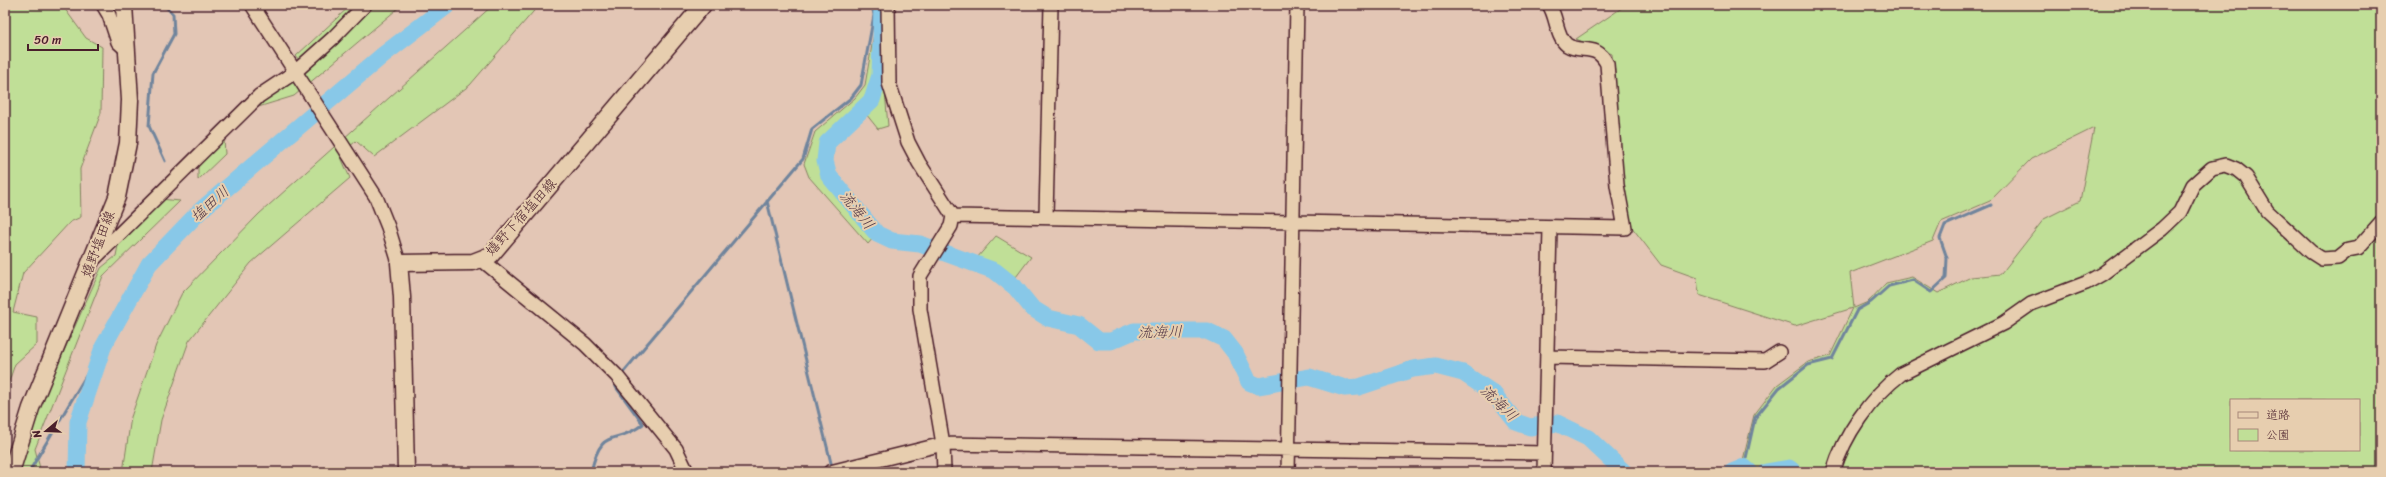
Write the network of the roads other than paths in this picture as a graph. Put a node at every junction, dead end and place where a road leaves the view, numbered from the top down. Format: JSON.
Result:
{"nodes":[{"id":1,"x":103,"y":5,"type":"edge"},
{"id":2,"x":124,"y":5,"type":"edge"},
{"id":3,"x":252,"y":5,"type":"edge"},
{"id":4,"x":366,"y":5,"type":"edge"},
{"id":5,"x":703,"y":5,"type":"edge"},
{"id":6,"x":888,"y":5,"type":"edge"},
{"id":7,"x":1051,"y":5,"type":"edge"},
{"id":8,"x":1297,"y":5,"type":"edge"},
{"id":9,"x":1549,"y":5,"type":"edge"},
{"id":10,"x":128,"y":51,"type":"junction"},
{"id":11,"x":294,"y":72,"type":"junction"},
{"id":12,"x":953,"y":216,"type":"junction"},
{"id":13,"x":1046,"y":216,"type":"junction"},
{"id":14,"x":1292,"y":222,"type":"junction"},
{"id":15,"x":2381,"y":222,"type":"edge"},
{"id":16,"x":1550,"y":228,"type":"junction"},
{"id":17,"x":482,"y":260,"type":"junction"},
{"id":18,"x":92,"y":261,"type":"junction"},
{"id":19,"x":399,"y":263,"type":"junction"},
{"id":20,"x":1779,"y":352,"type":"dead end"},
{"id":21,"x":1547,"y":357,"type":"junction"},
{"id":22,"x":943,"y":444,"type":"junction"},
{"id":23,"x":1288,"y":449,"type":"junction"},
{"id":24,"x":1544,"y":453,"type":"junction"},
{"id":25,"x":11,"y":472,"type":"edge"},
{"id":26,"x":406,"y":472,"type":"edge"},
{"id":27,"x":687,"y":472,"type":"edge"},
{"id":28,"x":830,"y":472,"type":"edge"},
{"id":29,"x":944,"y":472,"type":"edge"},
{"id":30,"x":1288,"y":472,"type":"edge"},
{"id":31,"x":1544,"y":472,"type":"edge"},
{"id":32,"x":1833,"y":472,"type":"edge"}],
"edges":[{"from":1,"to":10,"type":"street"},
{"from":2,"to":10,"type":"main road","name":"嬉野塩田線"},
{"from":3,"to":11,"type":"street"},
{"from":4,"to":11,"type":"street"},
{"from":5,"to":17,"type":"main road","name":"嬉野下宿塩田線"},
{"from":6,"to":12,"type":"street"},
{"from":7,"to":13,"type":"street"},
{"from":8,"to":14,"type":"street"},
{"from":9,"to":16,"type":"street"},
{"from":10,"to":18,"type":"main road","name":"嬉野塩田線"},
{"from":11,"to":18,"type":"street"},
{"from":11,"to":19,"type":"street"},
{"from":12,"to":13,"type":"street"},
{"from":12,"to":22,"type":"street"},
{"from":13,"to":14,"type":"street"},
{"from":14,"to":16,"type":"street"},
{"from":14,"to":23,"type":"street"},
{"from":15,"to":32,"type":"street"},
{"from":16,"to":21,"type":"street"},
{"from":17,"to":19,"type":"main road","name":"嬉野下宿塩田線"},
{"from":17,"to":27,"type":"street"},
{"from":18,"to":25,"type":"main road","name":"嬉野塩田線"},
{"from":19,"to":26,"type":"main road"},
{"from":20,"to":21,"type":"street"},
{"from":21,"to":24,"type":"street"},
{"from":22,"to":23,"type":"street"},
{"from":22,"to":28,"type":"street"},
{"from":22,"to":29,"type":"street"},
{"from":23,"to":24,"type":"street"},
{"from":23,"to":30,"type":"street"},
{"from":24,"to":31,"type":"street"}]}
